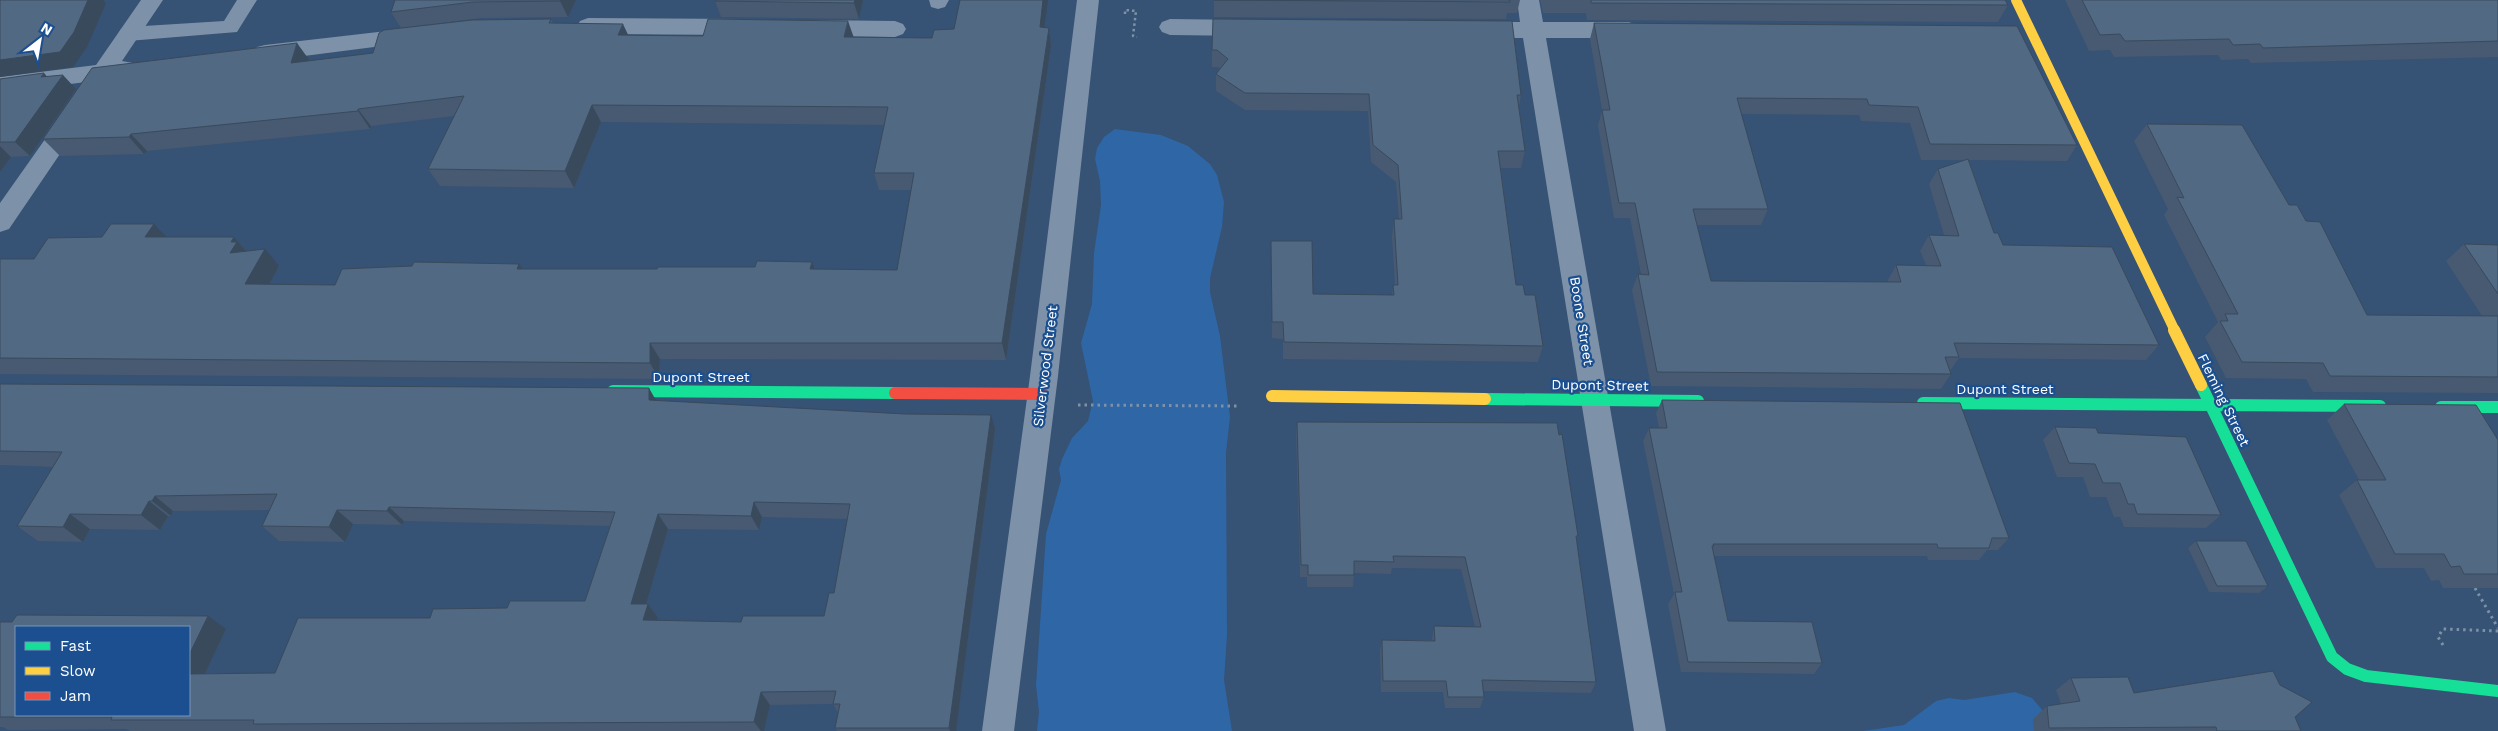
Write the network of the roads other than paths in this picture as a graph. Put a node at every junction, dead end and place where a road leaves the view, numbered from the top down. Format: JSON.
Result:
{"nodes":[{"id":1,"x":152,"y":0,"type":"edge"},
{"id":2,"x":247,"y":0,"type":"edge"},
{"id":3,"x":1088,"y":0,"type":"edge"},
{"id":4,"x":1528,"y":0,"type":"edge"},
{"id":5,"x":2016,"y":0,"type":"edge"},
{"id":6,"x":563,"y":26,"type":"edge"},
{"id":7,"x":1170,"y":27,"type":"dead end"},
{"id":8,"x":767,"y":28,"type":"edge"},
{"id":9,"x":796,"y":28,"type":"edge"},
{"id":10,"x":1266,"y":28,"type":"edge"},
{"id":11,"x":895,"y":29,"type":"dead end"},
{"id":12,"x":1454,"y":29,"type":"edge"},
{"id":13,"x":1534,"y":30,"type":"junction"},
{"id":14,"x":1651,"y":30,"type":"edge"},
{"id":15,"x":128,"y":34,"type":"junction"},
{"id":16,"x":433,"y":34,"type":"edge"},
{"id":17,"x":241,"y":56,"type":"edge"},
{"id":18,"x":146,"y":67,"type":"edge"},
{"id":19,"x":103,"y":72,"type":"junction"},
{"id":20,"x":0,"y":85,"type":"edge"},
{"id":21,"x":0,"y":222,"type":"edge"},
{"id":22,"x":605,"y":391,"type":"edge"},
{"id":23,"x":1042,"y":394,"type":"junction"},
{"id":24,"x":1272,"y":396,"type":"dead end"},
{"id":25,"x":1595,"y":400,"type":"junction"},
{"id":26,"x":1710,"y":402,"type":"edge"},
{"id":27,"x":1907,"y":403,"type":"edge"},
{"id":28,"x":2209,"y":405,"type":"junction"},
{"id":29,"x":2396,"y":406,"type":"edge"},
{"id":30,"x":2425,"y":407,"type":"edge"},
{"id":31,"x":2464,"y":407,"type":"junction"},
{"id":32,"x":2498,"y":407,"type":"edge"},
{"id":33,"x":2480,"y":432,"type":"edge"},
{"id":34,"x":2498,"y":691,"type":"edge"},
{"id":35,"x":998,"y":731,"type":"edge"},
{"id":36,"x":1650,"y":731,"type":"edge"}],
"edges":[{"from":1,"to":15,"type":"street"},
{"from":2,"to":15,"type":"lane"},
{"from":3,"to":23,"type":"street","name":"Silverwood Street"},
{"from":4,"to":13,"type":"street","name":"Boone Street"},
{"from":5,"to":28,"type":"street","name":"Fleming Street"},
{"from":6,"to":8,"type":"street"},
{"from":7,"to":10,"type":"street"},
{"from":9,"to":11,"type":"street"},
{"from":12,"to":13,"type":"street"},
{"from":13,"to":14,"type":"street"},
{"from":13,"to":25,"type":"street","name":"Boone Street"},
{"from":15,"to":19,"type":"street"},
{"from":16,"to":17,"type":"street"},
{"from":18,"to":19,"type":"street"},
{"from":19,"to":20,"type":"street"},
{"from":19,"to":21,"type":"street"},
{"from":22,"to":23,"type":"street","name":"Dupont Street"},
{"from":23,"to":35,"type":"street","name":"Silverwood Street"},
{"from":24,"to":25,"type":"street","name":"Dupont Street"},
{"from":25,"to":26,"type":"street","name":"Dupont Street"},
{"from":25,"to":36,"type":"street","name":"Boone Street"},
{"from":27,"to":28,"type":"street","name":"Dupont Street"},
{"from":28,"to":29,"type":"street","name":"Dupont Street"},
{"from":28,"to":34,"type":"street","name":"Fleming Street"},
{"from":30,"to":31,"type":"street"},
{"from":31,"to":32,"type":"street"},
{"from":31,"to":33,"type":"lane"}]}
